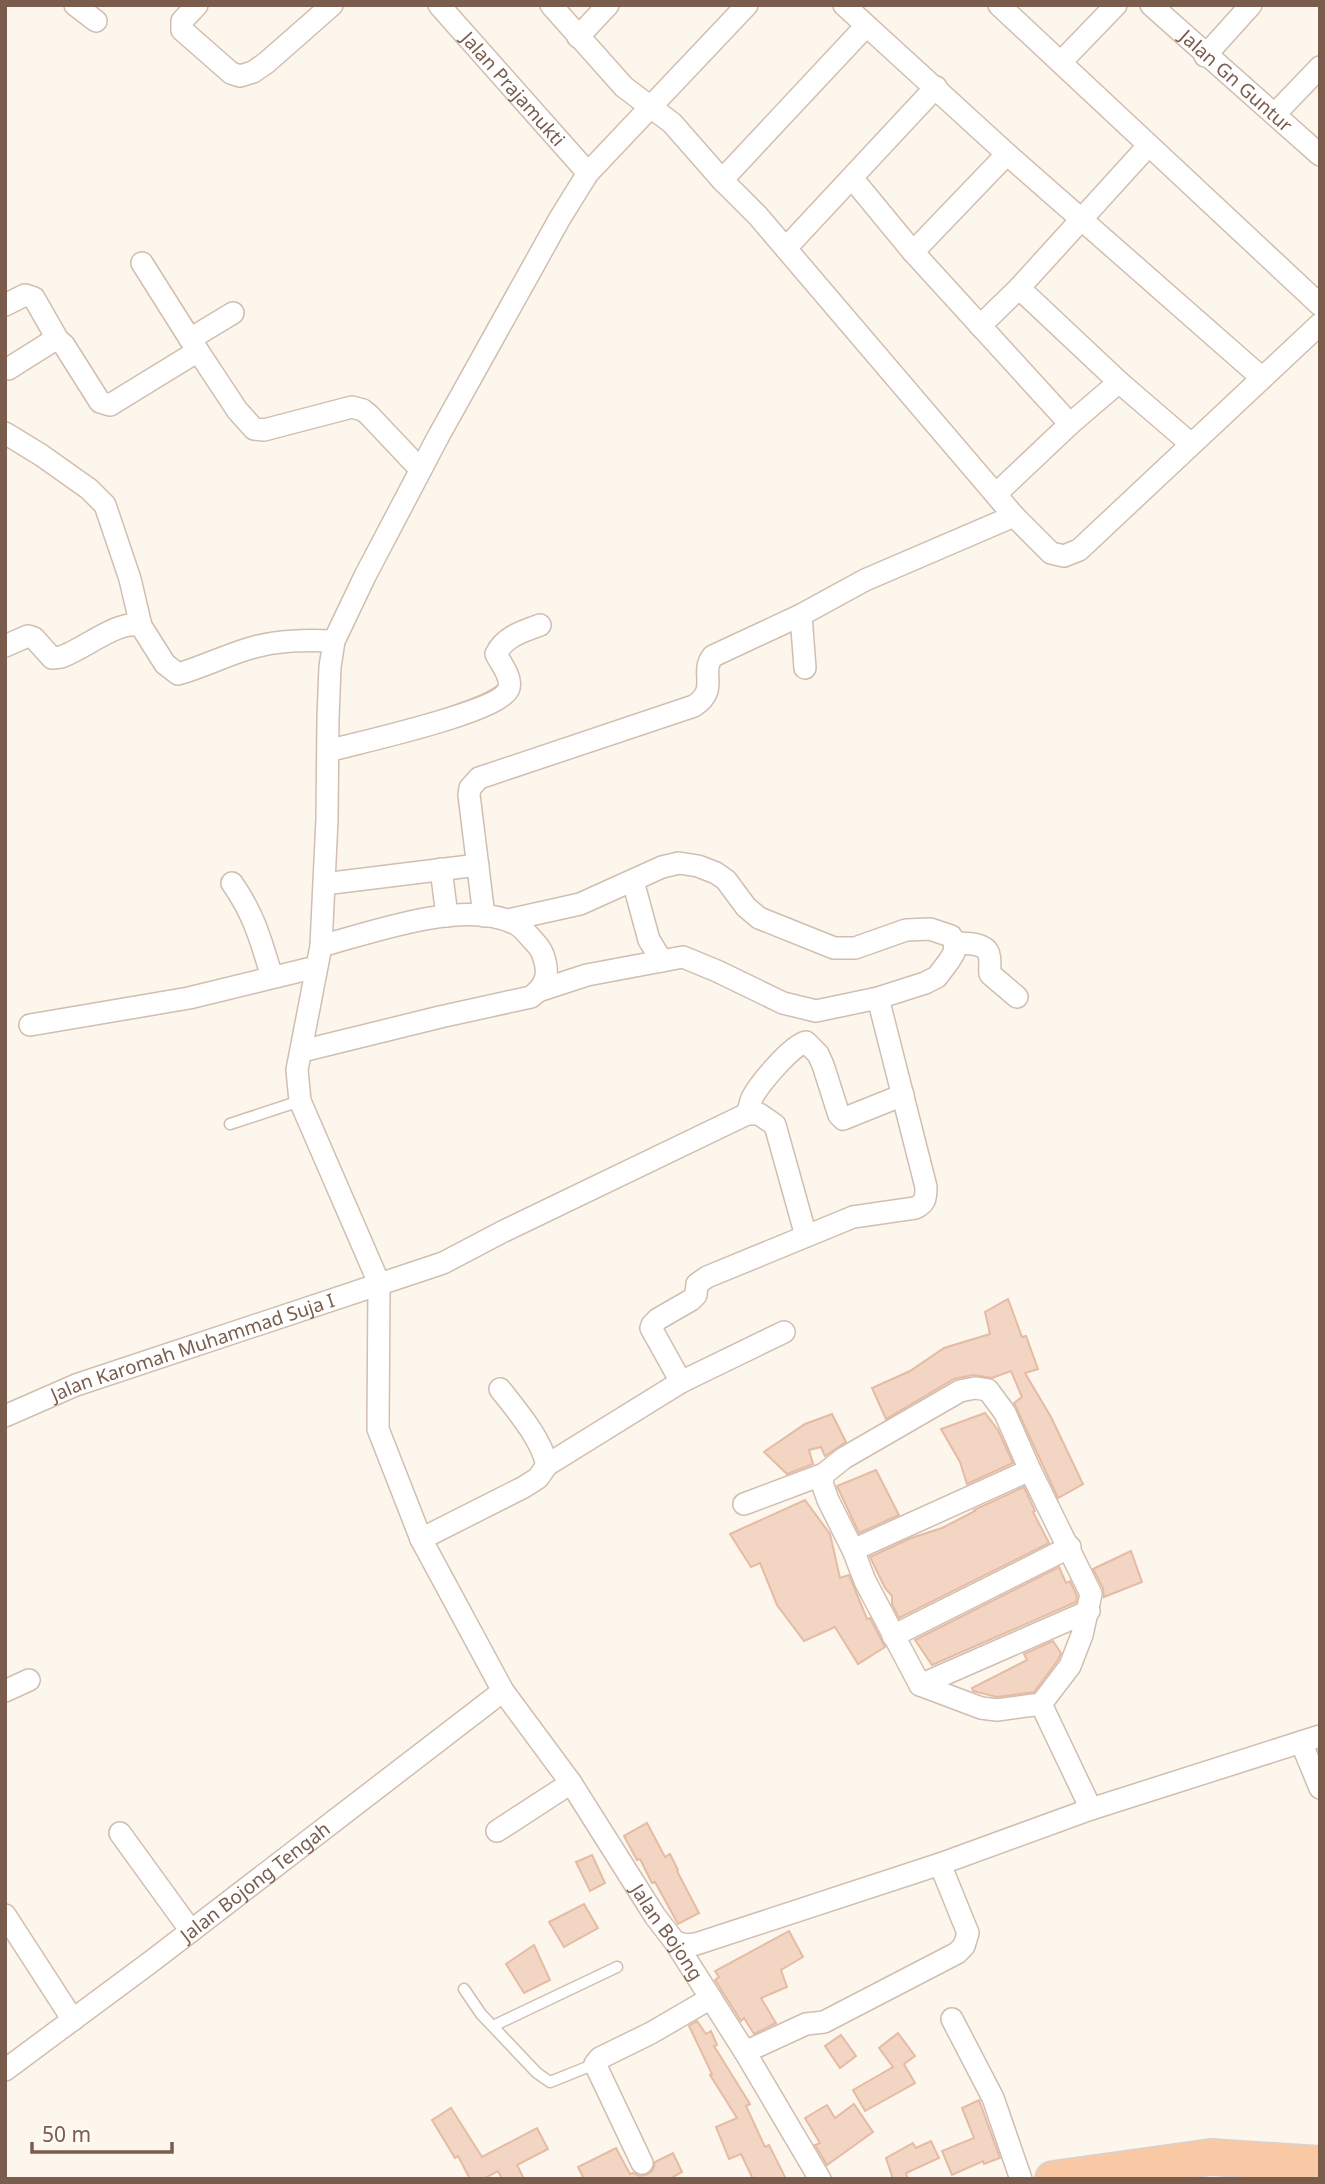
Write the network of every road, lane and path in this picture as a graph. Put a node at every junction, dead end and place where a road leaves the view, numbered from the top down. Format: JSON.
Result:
{"nodes":[{"id":1,"x":75,"y":5,"type":"edge"},
{"id":2,"x":197,"y":5,"type":"edge"},
{"id":3,"x":332,"y":5,"type":"edge"},
{"id":4,"x":439,"y":5,"type":"edge"},
{"id":5,"x":551,"y":5,"type":"edge"},
{"id":6,"x":608,"y":5,"type":"edge"},
{"id":7,"x":747,"y":5,"type":"edge"},
{"id":8,"x":844,"y":5,"type":"edge"},
{"id":9,"x":999,"y":5,"type":"edge"},
{"id":10,"x":1116,"y":5,"type":"edge"},
{"id":11,"x":1151,"y":5,"type":"edge"},
{"id":12,"x":1251,"y":5,"type":"edge"},
{"id":13,"x":96,"y":21,"type":"dead end"},
{"id":14,"x":866,"y":26,"type":"junction"},
{"id":15,"x":578,"y":37,"type":"junction"},
{"id":16,"x":1205,"y":55,"type":"junction"},
{"id":17,"x":1062,"y":62,"type":"junction"},
{"id":18,"x":1320,"y":67,"type":"edge"},
{"id":19,"x":936,"y":87,"type":"junction"},
{"id":20,"x":649,"y":107,"type":"junction"},
{"id":21,"x":1275,"y":114,"type":"junction"},
{"id":22,"x":1148,"y":146,"type":"junction"},
{"id":23,"x":1007,"y":154,"type":"junction"},
{"id":24,"x":1320,"y":155,"type":"edge"},
{"id":25,"x":587,"y":173,"type":"junction"},
{"id":26,"x":852,"y":178,"type":"junction"},
{"id":27,"x":722,"y":180,"type":"junction"},
{"id":28,"x":1082,"y":220,"type":"junction"},
{"id":29,"x":786,"y":248,"type":"junction"},
{"id":30,"x":913,"y":252,"type":"junction"},
{"id":31,"x":142,"y":263,"type":"dead end"},
{"id":32,"x":1019,"y":288,"type":"junction"},
{"id":33,"x":5,"y":305,"type":"edge"},
{"id":34,"x":1320,"y":305,"type":"edge"},
{"id":35,"x":233,"y":313,"type":"dead end"},
{"id":36,"x":1320,"y":324,"type":"edge"},
{"id":37,"x":980,"y":327,"type":"junction"},
{"id":38,"x":58,"y":340,"type":"junction"},
{"id":39,"x":194,"y":345,"type":"junction"},
{"id":40,"x":8,"y":369,"type":"dead end"},
{"id":41,"x":1262,"y":379,"type":"junction"},
{"id":42,"x":1119,"y":382,"type":"junction"},
{"id":43,"x":1070,"y":424,"type":"junction"},
{"id":44,"x":5,"y":433,"type":"edge"},
{"id":45,"x":1191,"y":444,"type":"junction"},
{"id":46,"x":420,"y":469,"type":"junction"},
{"id":47,"x":996,"y":494,"type":"junction"},
{"id":48,"x":1014,"y":516,"type":"junction"},
{"id":49,"x":801,"y":615,"type":"junction"},
{"id":50,"x":540,"y":625,"type":"dead end"},
{"id":51,"x":141,"y":626,"type":"junction"},
{"id":52,"x":334,"y":640,"type":"junction"},
{"id":53,"x":5,"y":646,"type":"edge"},
{"id":54,"x":805,"y":668,"type":"dead end"},
{"id":55,"x":328,"y":751,"type":"junction"},
{"id":56,"x":478,"y":865,"type":"junction"},
{"id":57,"x":441,"y":869,"type":"junction"},
{"id":58,"x":633,"y":881,"type":"junction"},
{"id":59,"x":232,"y":883,"type":"dead end"},
{"id":60,"x":324,"y":884,"type":"junction"},
{"id":61,"x":447,"y":916,"type":"junction"},
{"id":62,"x":484,"y":916,"type":"junction"},
{"id":63,"x":508,"y":920,"type":"junction"},
{"id":64,"x":955,"y":943,"type":"junction"},
{"id":65,"x":321,"y":946,"type":"junction"},
{"id":66,"x":662,"y":961,"type":"junction"},
{"id":67,"x":316,"y":967,"type":"junction"},
{"id":68,"x":272,"y":977,"type":"junction"},
{"id":69,"x":541,"y":990,"type":"junction"},
{"id":70,"x":1017,"y":997,"type":"dead end"},
{"id":71,"x":878,"y":998,"type":"junction"},
{"id":72,"x":30,"y":1025,"type":"dead end"},
{"id":73,"x":302,"y":1051,"type":"junction"},
{"id":74,"x":902,"y":1095,"type":"junction"},
{"id":75,"x":300,"y":1101,"type":"junction"},
{"id":76,"x":747,"y":1114,"type":"junction"},
{"id":77,"x":230,"y":1124,"type":"dead end"},
{"id":78,"x":806,"y":1236,"type":"junction"},
{"id":79,"x":379,"y":1283,"type":"junction"},
{"id":80,"x":784,"y":1332,"type":"dead end"},
{"id":81,"x":681,"y":1382,"type":"junction"},
{"id":82,"x":500,"y":1389,"type":"dead end"},
{"id":83,"x":5,"y":1416,"type":"edge"},
{"id":84,"x":547,"y":1465,"type":"junction"},
{"id":85,"x":1030,"y":1470,"type":"junction"},
{"id":86,"x":824,"y":1474,"type":"junction"},
{"id":87,"x":744,"y":1504,"type":"dead end"},
{"id":88,"x":421,"y":1539,"type":"junction"},
{"id":89,"x":1070,"y":1548,"type":"junction"},
{"id":90,"x":853,"y":1550,"type":"junction"},
{"id":91,"x":1088,"y":1611,"type":"junction"},
{"id":92,"x":893,"y":1636,"type":"junction"},
{"id":93,"x":29,"y":1680,"type":"dead end"},
{"id":94,"x":920,"y":1685,"type":"junction"},
{"id":95,"x":5,"y":1691,"type":"edge"},
{"id":96,"x":503,"y":1691,"type":"junction"},
{"id":97,"x":1041,"y":1704,"type":"junction"},
{"id":98,"x":1310,"y":1739,"type":"edge"},
{"id":99,"x":571,"y":1783,"type":"junction"},
{"id":100,"x":1320,"y":1788,"type":"edge"},
{"id":101,"x":1091,"y":1809,"type":"junction"},
{"id":102,"x":497,"y":1832,"type":"dead end"},
{"id":103,"x":120,"y":1833,"type":"dead end"},
{"id":104,"x":940,"y":1864,"type":"junction"},
{"id":105,"x":5,"y":1915,"type":"edge"},
{"id":106,"x":191,"y":1931,"type":"junction"},
{"id":107,"x":675,"y":1942,"type":"junction"},
{"id":108,"x":617,"y":1967,"type":"dead end"},
{"id":109,"x":464,"y":1989,"type":"dead end"},
{"id":110,"x":710,"y":1998,"type":"junction"},
{"id":111,"x":952,"y":2019,"type":"dead end"},
{"id":112,"x":73,"y":2020,"type":"junction"},
{"id":113,"x":493,"y":2026,"type":"junction"},
{"id":114,"x":745,"y":2052,"type":"junction"},
{"id":115,"x":595,"y":2064,"type":"junction"},
{"id":116,"x":5,"y":2070,"type":"edge"},
{"id":117,"x":642,"y":2163,"type":"dead end"},
{"id":118,"x":1320,"y":2164,"type":"edge"},
{"id":119,"x":820,"y":2179,"type":"edge"},
{"id":120,"x":1021,"y":2179,"type":"edge"},
{"id":121,"x":1053,"y":2179,"type":"edge"}],
"edges":[{"from":1,"to":13,"type":"street"},
{"from":2,"to":3,"type":"street"},
{"from":4,"to":25,"type":"street","name":"Jalan Prajamukti"},
{"from":5,"to":15,"type":"street"},
{"from":6,"to":15,"type":"street"},
{"from":7,"to":20,"type":"street"},
{"from":8,"to":14,"type":"street"},
{"from":9,"to":17,"type":"street"},
{"from":10,"to":17,"type":"street"},
{"from":11,"to":16,"type":"street","name":"Jalan Gn Guntur"},
{"from":12,"to":16,"type":"street"},
{"from":14,"to":19,"type":"street"},
{"from":14,"to":27,"type":"street"},
{"from":15,"to":20,"type":"street"},
{"from":16,"to":21,"type":"street","name":"Jalan Gn Guntur"},
{"from":17,"to":22,"type":"street"},
{"from":18,"to":21,"type":"street"},
{"from":19,"to":23,"type":"street"},
{"from":19,"to":26,"type":"street"},
{"from":20,"to":25,"type":"street"},
{"from":20,"to":27,"type":"street"},
{"from":21,"to":24,"type":"street","name":"Jalan Gn Guntur"},
{"from":22,"to":28,"type":"street"},
{"from":22,"to":34,"type":"street"},
{"from":23,"to":28,"type":"street"},
{"from":23,"to":30,"type":"street"},
{"from":25,"to":46,"type":"street"},
{"from":26,"to":29,"type":"street"},
{"from":26,"to":30,"type":"street"},
{"from":27,"to":29,"type":"street"},
{"from":28,"to":32,"type":"street"},
{"from":28,"to":41,"type":"street"},
{"from":29,"to":47,"type":"street"},
{"from":30,"to":37,"type":"street"},
{"from":31,"to":39,"type":"street"},
{"from":32,"to":37,"type":"street"},
{"from":32,"to":42,"type":"street"},
{"from":33,"to":38,"type":"street"},
{"from":35,"to":39,"type":"street"},
{"from":36,"to":41,"type":"street"},
{"from":37,"to":43,"type":"street"},
{"from":38,"to":39,"type":"street"},
{"from":38,"to":40,"type":"street"},
{"from":39,"to":46,"type":"street"},
{"from":41,"to":45,"type":"street"},
{"from":42,"to":43,"type":"street"},
{"from":42,"to":45,"type":"street"},
{"from":43,"to":47,"type":"street"},
{"from":44,"to":51,"type":"street"},
{"from":45,"to":48,"type":"street"},
{"from":46,"to":52,"type":"street"},
{"from":47,"to":48,"type":"street"},
{"from":48,"to":49,"type":"street"},
{"from":49,"to":54,"type":"street"},
{"from":49,"to":56,"type":"street"},
{"from":50,"to":55,"type":"street"},
{"from":51,"to":52,"type":"street"},
{"from":51,"to":53,"type":"street"},
{"from":52,"to":55,"type":"street"},
{"from":55,"to":60,"type":"street"},
{"from":56,"to":57,"type":"street"},
{"from":56,"to":62,"type":"street"},
{"from":57,"to":60,"type":"street"},
{"from":57,"to":61,"type":"street"},
{"from":58,"to":63,"type":"street"},
{"from":58,"to":64,"type":"street"},
{"from":58,"to":66,"type":"street"},
{"from":59,"to":68,"type":"street"},
{"from":60,"to":65,"type":"street"},
{"from":61,"to":62,"type":"street"},
{"from":61,"to":65,"type":"street"},
{"from":62,"to":63,"type":"street"},
{"from":63,"to":69,"type":"street"},
{"from":64,"to":70,"type":"street"},
{"from":64,"to":71,"type":"street"},
{"from":65,"to":67,"type":"street"},
{"from":66,"to":69,"type":"street"},
{"from":66,"to":71,"type":"street"},
{"from":67,"to":68,"type":"street"},
{"from":67,"to":73,"type":"street"},
{"from":68,"to":72,"type":"street"},
{"from":69,"to":73,"type":"street"},
{"from":71,"to":74,"type":"street"},
{"from":73,"to":75,"type":"street"},
{"from":74,"to":76,"type":"street"},
{"from":74,"to":78,"type":"street"},
{"from":75,"to":77,"type":"lane"},
{"from":75,"to":79,"type":"street"},
{"from":76,"to":78,"type":"street"},
{"from":76,"to":79,"type":"street","name":"Jalan Karomah Muhammad Suja I"},
{"from":78,"to":81,"type":"street"},
{"from":79,"to":83,"type":"street","name":"Jalan Karomah Muhammad Suja I"},
{"from":79,"to":88,"type":"street","name":"Jalan Bojong"},
{"from":80,"to":81,"type":"street"},
{"from":81,"to":84,"type":"street"},
{"from":82,"to":84,"type":"street"},
{"from":84,"to":88,"type":"street"},
{"from":85,"to":86,"type":"street"},
{"from":85,"to":89,"type":"street"},
{"from":85,"to":90,"type":"street"},
{"from":86,"to":87,"type":"street"},
{"from":86,"to":90,"type":"street"},
{"from":88,"to":96,"type":"street","name":"Jalan Bojong"},
{"from":89,"to":91,"type":"street"},
{"from":89,"to":92,"type":"street"},
{"from":90,"to":92,"type":"street"},
{"from":91,"to":94,"type":"street"},
{"from":91,"to":97,"type":"street"},
{"from":92,"to":94,"type":"street"},
{"from":93,"to":95,"type":"street"},
{"from":94,"to":97,"type":"street"},
{"from":96,"to":99,"type":"street","name":"Jalan Bojong"},
{"from":96,"to":106,"type":"street","name":"Jalan Bojong Tengah"},
{"from":97,"to":101,"type":"street"},
{"from":98,"to":100,"type":"street"},
{"from":98,"to":101,"type":"street"},
{"from":99,"to":102,"type":"street"},
{"from":99,"to":107,"type":"street","name":"Jalan Bojong"},
{"from":101,"to":104,"type":"street"},
{"from":103,"to":106,"type":"street"},
{"from":104,"to":107,"type":"street"},
{"from":104,"to":114,"type":"street"},
{"from":105,"to":112,"type":"street"},
{"from":106,"to":112,"type":"street","name":"Jalan Bojong Tengah"},
{"from":107,"to":110,"type":"street","name":"Jalan Bojong"},
{"from":108,"to":113,"type":"lane"},
{"from":109,"to":113,"type":"lane"},
{"from":110,"to":114,"type":"street","name":"Jalan Bojong"},
{"from":110,"to":115,"type":"street"},
{"from":111,"to":120,"type":"street"},
{"from":112,"to":116,"type":"street","name":"Jalan Bojong Tengah"},
{"from":113,"to":115,"type":"lane"},
{"from":114,"to":119,"type":"street","name":"Jalan Bojong"},
{"from":115,"to":117,"type":"street"},
{"from":118,"to":121,"type":"highway"}]}
